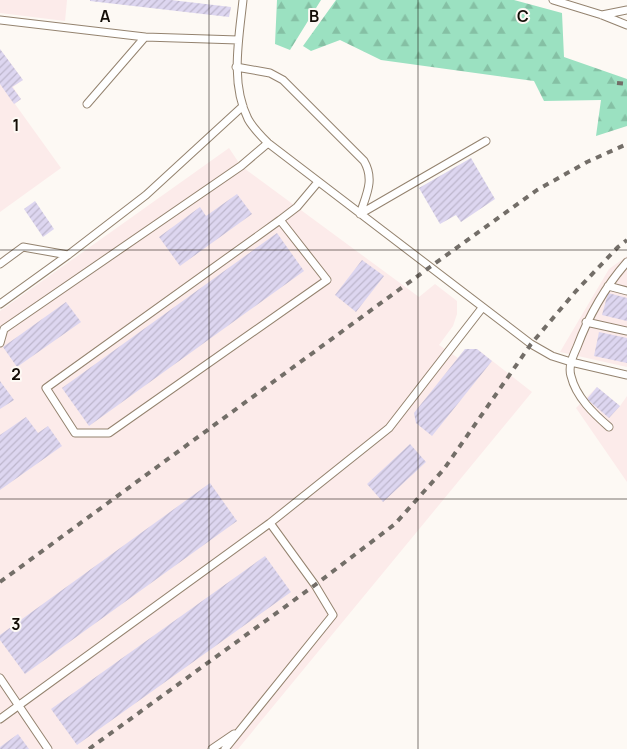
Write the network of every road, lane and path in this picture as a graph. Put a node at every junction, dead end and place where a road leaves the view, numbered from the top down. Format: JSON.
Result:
{"nodes":[{"id":1,"x":244,"y":0,"type":"edge"},
{"id":2,"x":553,"y":0,"type":"edge"},
{"id":3,"x":627,"y":10,"type":"edge"},
{"id":4,"x":602,"y":15,"type":"junction"},
{"id":5,"x":0,"y":20,"type":"edge"},
{"id":6,"x":627,"y":25,"type":"edge"},
{"id":7,"x":145,"y":37,"type":"junction"},
{"id":8,"x":238,"y":40,"type":"junction"},
{"id":9,"x":236,"y":66,"type":"junction"},
{"id":10,"x":87,"y":104,"type":"dead end"},
{"id":11,"x":243,"y":106,"type":"junction"},
{"id":12,"x":486,"y":141,"type":"dead end"},
{"id":13,"x":268,"y":144,"type":"junction"},
{"id":14,"x":318,"y":182,"type":"junction"},
{"id":15,"x":360,"y":214,"type":"junction"},
{"id":16,"x":280,"y":220,"type":"junction"},
{"id":17,"x":68,"y":255,"type":"junction"},
{"id":18,"x":627,"y":262,"type":"edge"},
{"id":19,"x":0,"y":264,"type":"edge"},
{"id":20,"x":608,"y":286,"type":"junction"},
{"id":21,"x":627,"y":291,"type":"edge"},
{"id":22,"x":0,"y":304,"type":"edge"},
{"id":23,"x":482,"y":308,"type":"junction"},
{"id":24,"x":586,"y":322,"type":"junction"},
{"id":25,"x":627,"y":331,"type":"edge"},
{"id":26,"x":0,"y":343,"type":"edge"},
{"id":27,"x":571,"y":362,"type":"junction"},
{"id":28,"x":627,"y":375,"type":"edge"},
{"id":29,"x":609,"y":428,"type":"dead end"},
{"id":30,"x":270,"y":523,"type":"junction"},
{"id":31,"x":0,"y":678,"type":"edge"},
{"id":32,"x":20,"y":705,"type":"junction"},
{"id":33,"x":0,"y":720,"type":"edge"},
{"id":34,"x":242,"y":728,"type":"junction"},
{"id":35,"x":48,"y":749,"type":"edge"},
{"id":36,"x":212,"y":749,"type":"edge"},
{"id":37,"x":225,"y":749,"type":"edge"}],
"edges":[{"from":1,"to":8,"type":"lane"},
{"from":2,"to":4,"type":"lane"},
{"from":3,"to":4,"type":"lane"},
{"from":4,"to":6,"type":"lane"},
{"from":5,"to":7,"type":"lane"},
{"from":7,"to":8,"type":"lane"},
{"from":7,"to":10,"type":"lane"},
{"from":8,"to":9,"type":"lane"},
{"from":9,"to":11,"type":"lane"},
{"from":9,"to":15,"type":"lane"},
{"from":11,"to":13,"type":"lane"},
{"from":11,"to":17,"type":"lane"},
{"from":12,"to":15,"type":"lane"},
{"from":13,"to":14,"type":"lane"},
{"from":13,"to":26,"type":"lane"},
{"from":14,"to":15,"type":"lane"},
{"from":14,"to":16,"type":"lane"},
{"from":15,"to":23,"type":"lane"},
{"from":16,"to":16,"type":"lane"},
{"from":17,"to":19,"type":"lane"},
{"from":17,"to":22,"type":"lane"},
{"from":18,"to":20,"type":"lane"},
{"from":20,"to":21,"type":"lane"},
{"from":20,"to":24,"type":"lane"},
{"from":23,"to":27,"type":"lane"},
{"from":23,"to":30,"type":"lane"},
{"from":24,"to":25,"type":"lane"},
{"from":24,"to":27,"type":"lane"},
{"from":27,"to":28,"type":"lane"},
{"from":27,"to":29,"type":"lane"},
{"from":30,"to":32,"type":"lane"},
{"from":30,"to":34,"type":"lane"},
{"from":31,"to":32,"type":"lane"},
{"from":32,"to":33,"type":"lane"},
{"from":32,"to":35,"type":"lane"},
{"from":34,"to":36,"type":"lane"},
{"from":34,"to":37,"type":"lane"}]}
